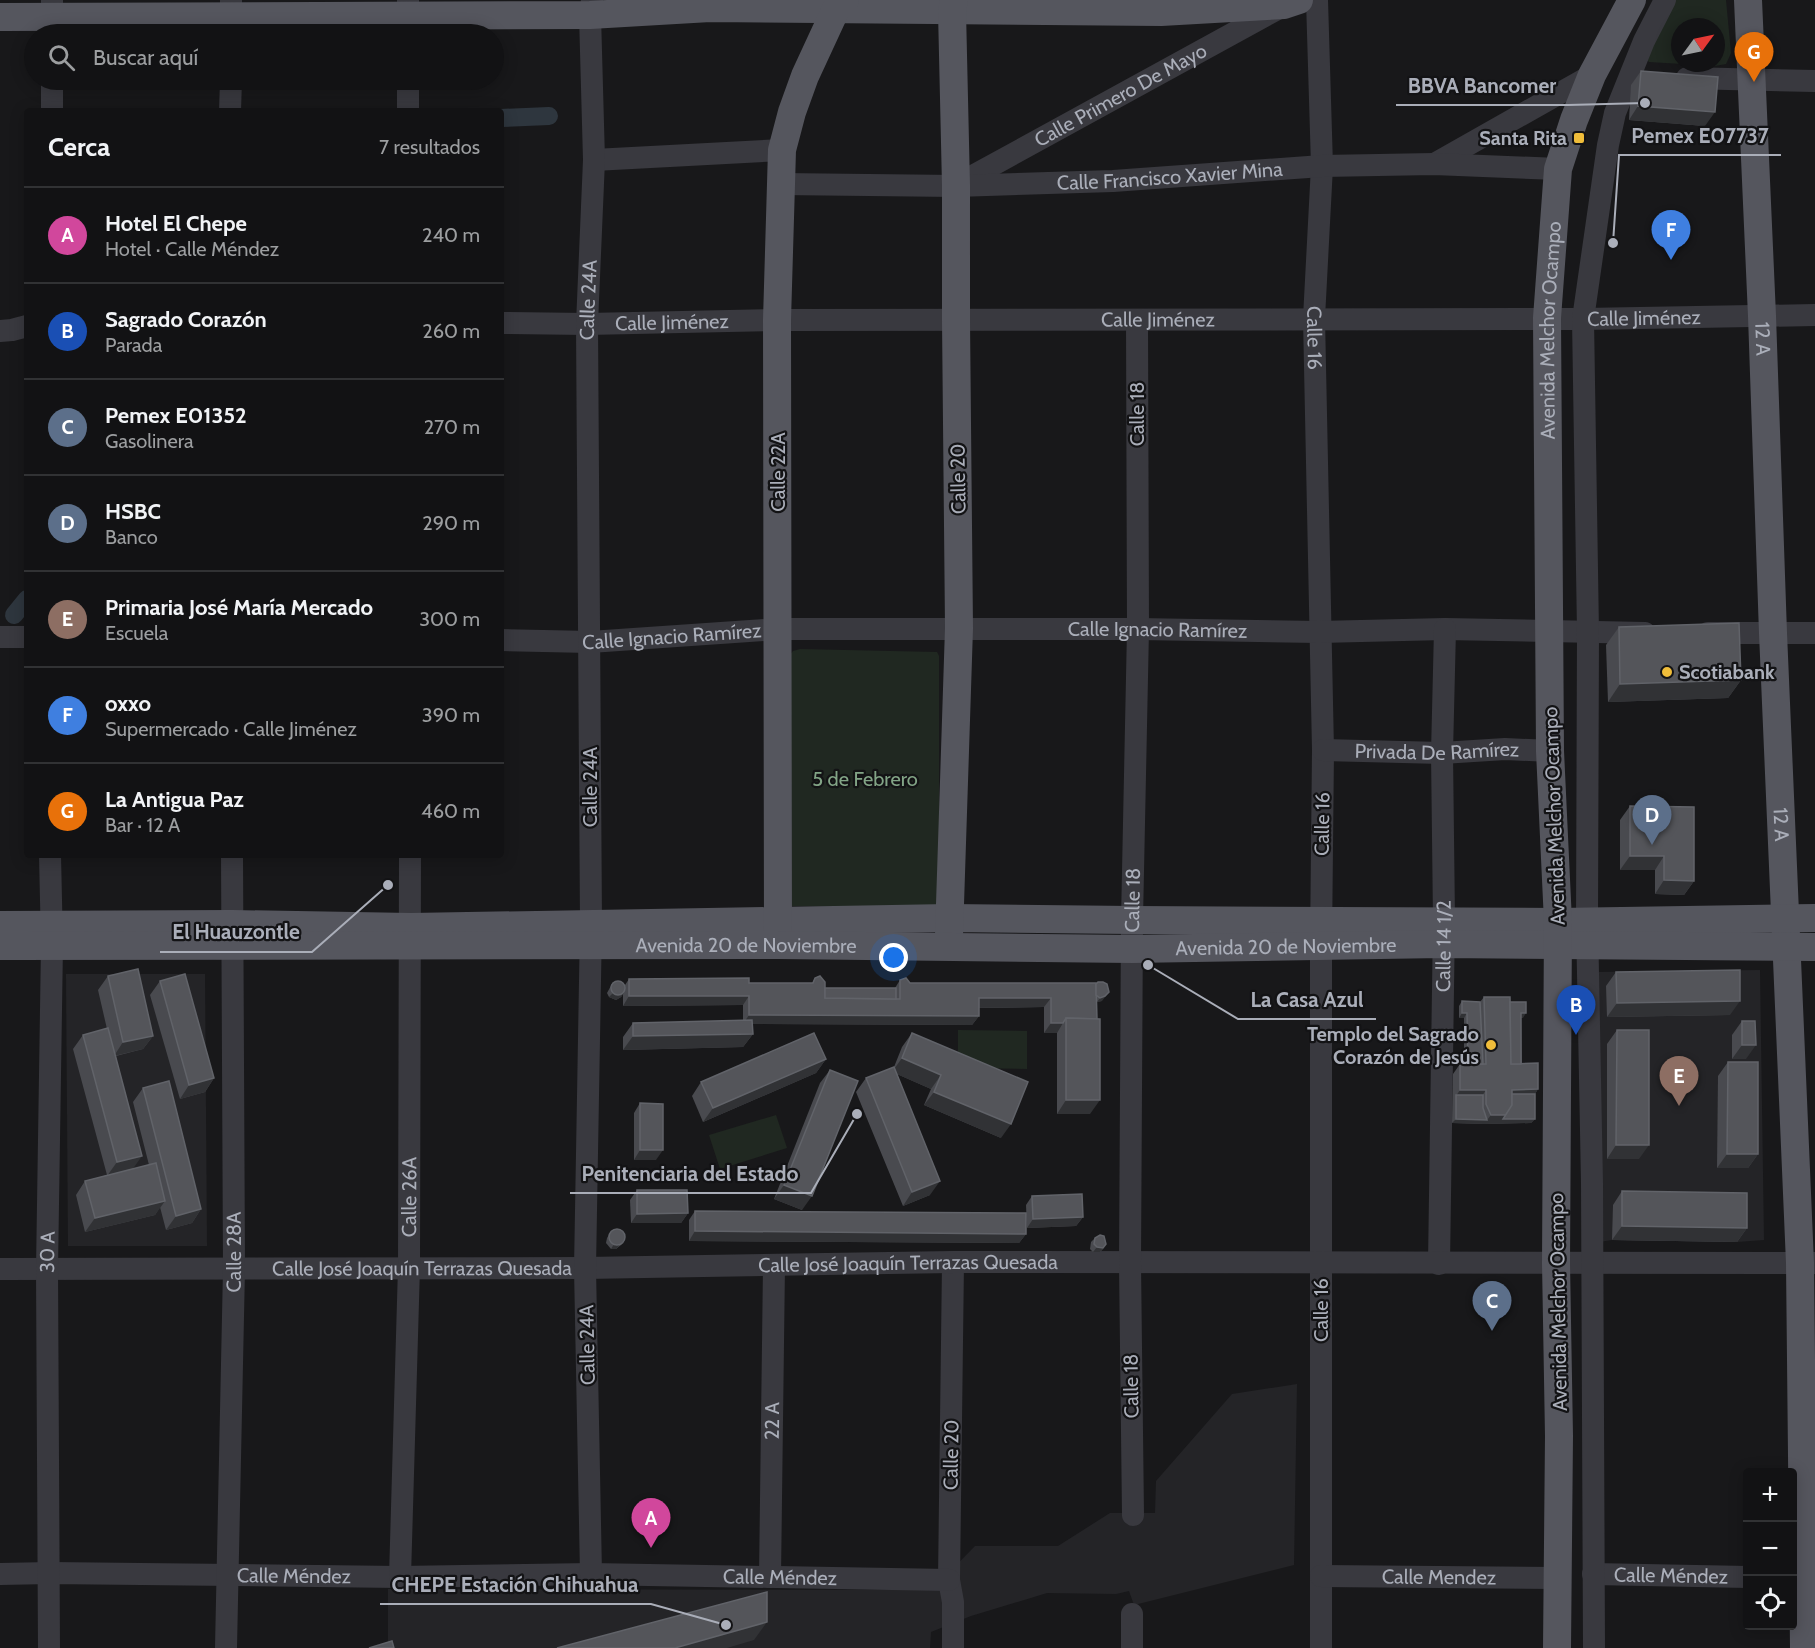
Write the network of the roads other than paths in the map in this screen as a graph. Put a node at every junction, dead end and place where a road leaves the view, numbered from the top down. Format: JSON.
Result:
{"nodes":[{"id":1,"x":1317,"y":0,"type":"edge"},
{"id":2,"x":1632,"y":0,"type":"edge"},
{"id":3,"x":1665,"y":0,"type":"edge"},
{"id":4,"x":1748,"y":0,"type":"edge"},
{"id":5,"x":1292,"y":3,"type":"edge"},
{"id":6,"x":841,"y":5,"type":"edge"},
{"id":7,"x":953,"y":6,"type":"edge"},
{"id":8,"x":591,"y":8,"type":"edge"},
{"id":9,"x":0,"y":16,"type":"edge"},
{"id":10,"x":52,"y":17,"type":"edge"},
{"id":11,"x":231,"y":17,"type":"edge"},
{"id":12,"x":408,"y":17,"type":"edge"},
{"id":13,"x":1592,"y":75,"type":"junction"},
{"id":14,"x":1647,"y":77,"type":"junction"},
{"id":15,"x":1751,"y":79,"type":"junction"},
{"id":16,"x":1815,"y":81,"type":"edge"},
{"id":17,"x":52,"y":90,"type":"edge"},
{"id":18,"x":231,"y":90,"type":"edge"},
{"id":19,"x":408,"y":90,"type":"edge"},
{"id":20,"x":52,"y":108,"type":"edge"},
{"id":21,"x":230,"y":108,"type":"edge"},
{"id":22,"x":408,"y":108,"type":"edge"},
{"id":23,"x":782,"y":150,"type":"junction"},
{"id":24,"x":594,"y":160,"type":"junction"},
{"id":25,"x":1434,"y":164,"type":"junction"},
{"id":26,"x":1322,"y":165,"type":"junction"},
{"id":27,"x":1558,"y":169,"type":"junction"},
{"id":28,"x":780,"y":184,"type":"junction"},
{"id":29,"x":956,"y":186,"type":"junction"},
{"id":30,"x":1762,"y":315,"type":"junction"},
{"id":31,"x":1815,"y":315,"type":"edge"},
{"id":32,"x":1314,"y":318,"type":"junction"},
{"id":33,"x":1547,"y":318,"type":"junction"},
{"id":34,"x":1582,"y":319,"type":"junction"},
{"id":35,"x":777,"y":320,"type":"junction"},
{"id":36,"x":956,"y":320,"type":"junction"},
{"id":37,"x":1137,"y":320,"type":"junction"},
{"id":38,"x":504,"y":323,"type":"edge"},
{"id":39,"x":587,"y":324,"type":"junction"},
{"id":40,"x":24,"y":327,"type":"edge"},
{"id":41,"x":0,"y":331,"type":"edge"},
{"id":42,"x":959,"y":628,"type":"junction"},
{"id":43,"x":1138,"y":628,"type":"junction"},
{"id":44,"x":779,"y":629,"type":"junction"},
{"id":45,"x":1445,"y":629,"type":"junction"},
{"id":46,"x":1549,"y":631,"type":"junction"},
{"id":47,"x":1319,"y":632,"type":"junction"},
{"id":48,"x":1588,"y":632,"type":"junction"},
{"id":49,"x":1669,"y":633,"type":"edge"},
{"id":50,"x":1692,"y":633,"type":"edge"},
{"id":51,"x":1773,"y":633,"type":"junction"},
{"id":52,"x":1815,"y":633,"type":"edge"},
{"id":53,"x":0,"y":637,"type":"edge"},
{"id":54,"x":24,"y":637,"type":"edge"},
{"id":55,"x":504,"y":640,"type":"edge"},
{"id":56,"x":590,"y":642,"type":"junction"},
{"id":57,"x":1323,"y":750,"type":"junction"},
{"id":58,"x":1550,"y":751,"type":"junction"},
{"id":59,"x":1442,"y":753,"type":"junction"},
{"id":60,"x":50,"y":858,"type":"edge"},
{"id":61,"x":232,"y":858,"type":"edge"},
{"id":62,"x":410,"y":858,"type":"edge"},
{"id":63,"x":949,"y":918,"type":"junction"},
{"id":64,"x":1785,"y":918,"type":"junction"},
{"id":65,"x":1815,"y":918,"type":"edge"},
{"id":66,"x":1132,"y":921,"type":"junction"},
{"id":67,"x":0,"y":925,"type":"edge"},
{"id":68,"x":1443,"y":932,"type":"junction"},
{"id":69,"x":778,"y":933,"type":"junction"},
{"id":70,"x":1321,"y":933,"type":"junction"},
{"id":71,"x":1558,"y":933,"type":"junction"},
{"id":72,"x":1587,"y":933,"type":"junction"},
{"id":73,"x":232,"y":934,"type":"junction"},
{"id":74,"x":51,"y":935,"type":"junction"},
{"id":75,"x":590,"y":935,"type":"junction"},
{"id":76,"x":410,"y":936,"type":"junction"},
{"id":77,"x":0,"y":946,"type":"edge"},
{"id":78,"x":949,"y":946,"type":"junction"},
{"id":79,"x":1785,"y":947,"type":"junction"},
{"id":80,"x":1815,"y":947,"type":"edge"},
{"id":81,"x":1132,"y":949,"type":"junction"},
{"id":82,"x":953,"y":1262,"type":"junction"},
{"id":83,"x":1321,"y":1262,"type":"junction"},
{"id":84,"x":1592,"y":1262,"type":"junction"},
{"id":85,"x":1130,"y":1263,"type":"junction"},
{"id":86,"x":1557,"y":1263,"type":"junction"},
{"id":87,"x":1807,"y":1263,"type":"edge"},
{"id":88,"x":1439,"y":1264,"type":"junction"},
{"id":89,"x":774,"y":1265,"type":"junction"},
{"id":90,"x":409,"y":1267,"type":"junction"},
{"id":91,"x":585,"y":1268,"type":"junction"},
{"id":92,"x":0,"y":1269,"type":"edge"},
{"id":93,"x":47,"y":1269,"type":"junction"},
{"id":94,"x":234,"y":1269,"type":"junction"},
{"id":95,"x":1133,"y":1515,"type":"dead end"},
{"id":96,"x":50,"y":1573,"type":"junction"},
{"id":97,"x":0,"y":1574,"type":"edge"},
{"id":98,"x":591,"y":1574,"type":"junction"},
{"id":99,"x":1593,"y":1574,"type":"junction"},
{"id":100,"x":226,"y":1576,"type":"junction"},
{"id":101,"x":1321,"y":1576,"type":"junction"},
{"id":102,"x":1743,"y":1577,"type":"edge"},
{"id":103,"x":400,"y":1578,"type":"junction"},
{"id":104,"x":770,"y":1578,"type":"junction"},
{"id":105,"x":1557,"y":1578,"type":"junction"},
{"id":106,"x":1803,"y":1578,"type":"edge"},
{"id":107,"x":949,"y":1580,"type":"junction"},
{"id":108,"x":1132,"y":1614,"type":"dead end"},
{"id":109,"x":49,"y":1648,"type":"edge"},
{"id":110,"x":226,"y":1648,"type":"edge"},
{"id":111,"x":953,"y":1648,"type":"edge"},
{"id":112,"x":1132,"y":1648,"type":"edge"},
{"id":113,"x":1321,"y":1648,"type":"edge"},
{"id":114,"x":1557,"y":1648,"type":"edge"},
{"id":115,"x":1593,"y":1648,"type":"edge"},
{"id":116,"x":1804,"y":1648,"type":"edge"}],
"edges":[{"from":1,"to":26,"type":"street","name":"Calle 16"},
{"from":2,"to":13,"type":"main road","name":"Avenida Melchor Ocampo"},
{"from":3,"to":14,"type":"street","name":"Avenida Melchor Ocampo"},
{"from":4,"to":15,"type":"main road","name":"12 A"},
{"from":5,"to":7,"type":"main road","name":"Calle Primero De Mayo"},
{"from":5,"to":29,"type":"street","name":"Calle Primero De Mayo"},
{"from":6,"to":7,"type":"main road","name":"Calle Primero De Mayo"},
{"from":6,"to":8,"type":"main road","name":"Calle Primero De Mayo"},
{"from":6,"to":23,"type":"main road","name":"Calle 22A"},
{"from":7,"to":29,"type":"main road","name":"Calle 20"},
{"from":8,"to":12,"type":"main road","name":"Calle Primero De Mayo"},
{"from":8,"to":24,"type":"street","name":"Calle 24A"},
{"from":9,"to":10,"type":"main road","name":"Calle Primero De Mayo"},
{"from":10,"to":11,"type":"main road","name":"Calle Primero De Mayo"},
{"from":11,"to":12,"type":"main road","name":"Calle Primero De Mayo"},
{"from":13,"to":25,"type":"street"},
{"from":13,"to":27,"type":"main road","name":"Avenida Melchor Ocampo"},
{"from":14,"to":15,"type":"street"},
{"from":14,"to":34,"type":"street","name":"Avenida Melchor Ocampo"},
{"from":15,"to":16,"type":"street"},
{"from":15,"to":30,"type":"main road","name":"12 A"},
{"from":17,"to":20,"type":"street"},
{"from":18,"to":21,"type":"street"},
{"from":19,"to":22,"type":"street"},
{"from":23,"to":24,"type":"street"},
{"from":23,"to":28,"type":"main road","name":"Calle 22A"},
{"from":24,"to":39,"type":"street","name":"Calle 24A"},
{"from":25,"to":26,"type":"street","name":"Calle Francisco Xavier Mina"},
{"from":25,"to":27,"type":"street","name":"Calle Francisco Xavier Mina"},
{"from":26,"to":29,"type":"street","name":"Calle Francisco Xavier Mina"},
{"from":26,"to":32,"type":"street","name":"Calle 16"},
{"from":27,"to":33,"type":"main road","name":"Avenida Melchor Ocampo"},
{"from":28,"to":29,"type":"street","name":"Calle Francisco Xavier Mina"},
{"from":28,"to":35,"type":"main road","name":"Calle 22A"},
{"from":29,"to":36,"type":"main road","name":"Calle 20"},
{"from":30,"to":31,"type":"street","name":"Calle Jiménez"},
{"from":30,"to":34,"type":"street","name":"Calle Jiménez"},
{"from":30,"to":51,"type":"main road","name":"12 A"},
{"from":32,"to":33,"type":"street","name":"Calle Jiménez"},
{"from":32,"to":37,"type":"street","name":"Calle Jiménez"},
{"from":32,"to":47,"type":"street","name":"Calle 16"},
{"from":33,"to":34,"type":"street","name":"Calle Jiménez"},
{"from":33,"to":46,"type":"main road","name":"Avenida Melchor Ocampo"},
{"from":34,"to":48,"type":"street","name":"Avenida Melchor Ocampo"},
{"from":35,"to":36,"type":"street","name":"Calle Jiménez"},
{"from":35,"to":39,"type":"street","name":"Calle Jiménez"},
{"from":35,"to":44,"type":"main road","name":"Calle 22A"},
{"from":36,"to":37,"type":"street","name":"Calle Jiménez"},
{"from":36,"to":42,"type":"main road","name":"Calle 20"},
{"from":37,"to":43,"type":"street","name":"Calle 18"},
{"from":38,"to":39,"type":"street","name":"Calle Jiménez"},
{"from":39,"to":56,"type":"street","name":"Calle 24A"},
{"from":40,"to":41,"type":"street"},
{"from":42,"to":43,"type":"street","name":"Calle Ignacio Ramírez"},
{"from":42,"to":44,"type":"street","name":"Calle Ignacio Ramírez"},
{"from":42,"to":63,"type":"main road","name":"Calle 20"},
{"from":43,"to":47,"type":"street","name":"Calle Ignacio Ramírez"},
{"from":43,"to":66,"type":"street","name":"Calle 18"},
{"from":44,"to":56,"type":"street","name":"Calle Ignacio Ramírez"},
{"from":44,"to":69,"type":"main road","name":"Calle 22A"},
{"from":45,"to":46,"type":"street","name":"Calle Ignacio Ramírez"},
{"from":45,"to":47,"type":"street","name":"Calle Ignacio Ramírez"},
{"from":45,"to":59,"type":"street","name":"Calle 14 1/2"},
{"from":46,"to":48,"type":"street","name":"Calle Ignacio Ramírez"},
{"from":46,"to":58,"type":"main road","name":"Avenida Melchor Ocampo"},
{"from":47,"to":57,"type":"street","name":"Calle 16"},
{"from":48,"to":49,"type":"street","name":"Calle Ignacio Ramírez"},
{"from":48,"to":72,"type":"street","name":"Avenida Melchor Ocampo"},
{"from":50,"to":51,"type":"street"},
{"from":51,"to":52,"type":"street"},
{"from":51,"to":64,"type":"main road","name":"12 A"},
{"from":53,"to":54,"type":"street"},
{"from":55,"to":56,"type":"street","name":"Calle Ignacio Ramírez"},
{"from":56,"to":75,"type":"street","name":"Calle 24A"},
{"from":57,"to":59,"type":"street","name":"Privada De Ramírez"},
{"from":57,"to":70,"type":"street","name":"Calle 16"},
{"from":58,"to":59,"type":"street","name":"Privada De Ramírez"},
{"from":58,"to":71,"type":"main road","name":"Avenida Melchor Ocampo"},
{"from":59,"to":68,"type":"street","name":"Calle 14 1/2"},
{"from":60,"to":74,"type":"street","name":"30 A"},
{"from":61,"to":73,"type":"street","name":"Calle 28A"},
{"from":62,"to":76,"type":"street","name":"Calle 26A"},
{"from":63,"to":66,"type":"main road","name":"Avenida 20 de Noviembre"},
{"from":63,"to":69,"type":"main road","name":"Avenida 20 de Noviembre"},
{"from":63,"to":78,"type":"main road","name":"Calle 20"},
{"from":64,"to":65,"type":"main road","name":"Avenida 20 de Noviembre"},
{"from":64,"to":72,"type":"main road","name":"Avenida 20 de Noviembre"},
{"from":64,"to":79,"type":"main road","name":"12 A"},
{"from":66,"to":70,"type":"main road","name":"Avenida 20 de Noviembre"},
{"from":66,"to":81,"type":"street","name":"Calle 18"},
{"from":67,"to":74,"type":"main road","name":"Avenida 20 de Noviembre"},
{"from":68,"to":70,"type":"main road","name":"Avenida 20 de Noviembre"},
{"from":68,"to":71,"type":"main road","name":"Avenida 20 de Noviembre"},
{"from":68,"to":88,"type":"street","name":"Calle 14 1/2"},
{"from":69,"to":75,"type":"main road","name":"Avenida 20 de Noviembre"},
{"from":69,"to":78,"type":"main road","name":"Avenida 20 de Noviembre"},
{"from":70,"to":81,"type":"main road","name":"Avenida 20 de Noviembre"},
{"from":70,"to":83,"type":"street","name":"Calle 16"},
{"from":71,"to":72,"type":"main road","name":"Avenida 20 de Noviembre"},
{"from":71,"to":86,"type":"main road","name":"Avenida Melchor Ocampo"},
{"from":72,"to":79,"type":"main road","name":"Avenida 20 de Noviembre"},
{"from":72,"to":84,"type":"street","name":"Avenida Melchor Ocampo"},
{"from":73,"to":74,"type":"main road","name":"Avenida 20 de Noviembre"},
{"from":73,"to":76,"type":"main road","name":"Avenida 20 de Noviembre"},
{"from":73,"to":94,"type":"street","name":"Calle 28A"},
{"from":74,"to":77,"type":"main road","name":"Avenida 20 de Noviembre"},
{"from":74,"to":93,"type":"street","name":"30 A"},
{"from":75,"to":76,"type":"main road","name":"Avenida 20 de Noviembre"},
{"from":75,"to":91,"type":"street","name":"Calle 24A"},
{"from":76,"to":90,"type":"street","name":"Calle 26A"},
{"from":78,"to":81,"type":"main road","name":"Avenida 20 de Noviembre"},
{"from":79,"to":80,"type":"main road","name":"Avenida 20 de Noviembre"},
{"from":79,"to":87,"type":"main road","name":"12 A"},
{"from":81,"to":85,"type":"street","name":"Calle 18"},
{"from":82,"to":85,"type":"street","name":"Calle José Joaquín Terrazas Quesada"},
{"from":82,"to":89,"type":"street","name":"Calle José Joaquín Terrazas Quesada"},
{"from":82,"to":107,"type":"street","name":"Calle 20"},
{"from":83,"to":85,"type":"street","name":"Calle José Joaquín Terrazas Quesada"},
{"from":83,"to":88,"type":"street","name":"Calle José Joaquín Terrazas Quesada"},
{"from":83,"to":101,"type":"street","name":"Calle 16"},
{"from":84,"to":86,"type":"street","name":"Calle José Joaquín Terrazas Quesada"},
{"from":84,"to":87,"type":"street","name":"Calle José Joaquín Terrazas Quesada"},
{"from":84,"to":99,"type":"street","name":"Avenida Melchor Ocampo"},
{"from":85,"to":95,"type":"street","name":"Calle 18"},
{"from":86,"to":88,"type":"street","name":"Calle José Joaquín Terrazas Quesada"},
{"from":86,"to":105,"type":"main road","name":"Avenida Melchor Ocampo"},
{"from":87,"to":106,"type":"main road","name":"12 A"},
{"from":89,"to":91,"type":"street","name":"Calle José Joaquín Terrazas Quesada"},
{"from":89,"to":104,"type":"street","name":"22 A"},
{"from":90,"to":91,"type":"street","name":"Calle José Joaquín Terrazas Quesada"},
{"from":90,"to":94,"type":"street","name":"Calle José Joaquín Terrazas Quesada"},
{"from":90,"to":103,"type":"street","name":"Calle 26A"},
{"from":91,"to":98,"type":"street","name":"Calle 24A"},
{"from":92,"to":93,"type":"street","name":"Calle José Joaquín Terrazas Quesada"},
{"from":93,"to":94,"type":"street","name":"Calle José Joaquín Terrazas Quesada"},
{"from":93,"to":96,"type":"street","name":"30 A"},
{"from":94,"to":100,"type":"street","name":"Calle 28A"},
{"from":96,"to":97,"type":"street","name":"Calle Méndez"},
{"from":96,"to":100,"type":"street","name":"Calle Méndez"},
{"from":96,"to":109,"type":"street","name":"30 A"},
{"from":98,"to":103,"type":"street","name":"Calle Méndez"},
{"from":98,"to":104,"type":"street","name":"Calle Méndez"},
{"from":99,"to":102,"type":"street","name":"Calle Méndez"},
{"from":99,"to":115,"type":"street","name":"Avenida Melchor Ocampo"},
{"from":100,"to":103,"type":"street","name":"Calle Méndez"},
{"from":100,"to":110,"type":"street","name":"Calle 28A"},
{"from":101,"to":105,"type":"street","name":"Calle Mendez"},
{"from":101,"to":113,"type":"street","name":"Calle 16"},
{"from":104,"to":107,"type":"street","name":"Calle Méndez"},
{"from":105,"to":114,"type":"main road","name":"Avenida Melchor Ocampo"},
{"from":106,"to":116,"type":"main road","name":"12 A"},
{"from":107,"to":111,"type":"street","name":"Calle 20"},
{"from":108,"to":112,"type":"street"}]}
